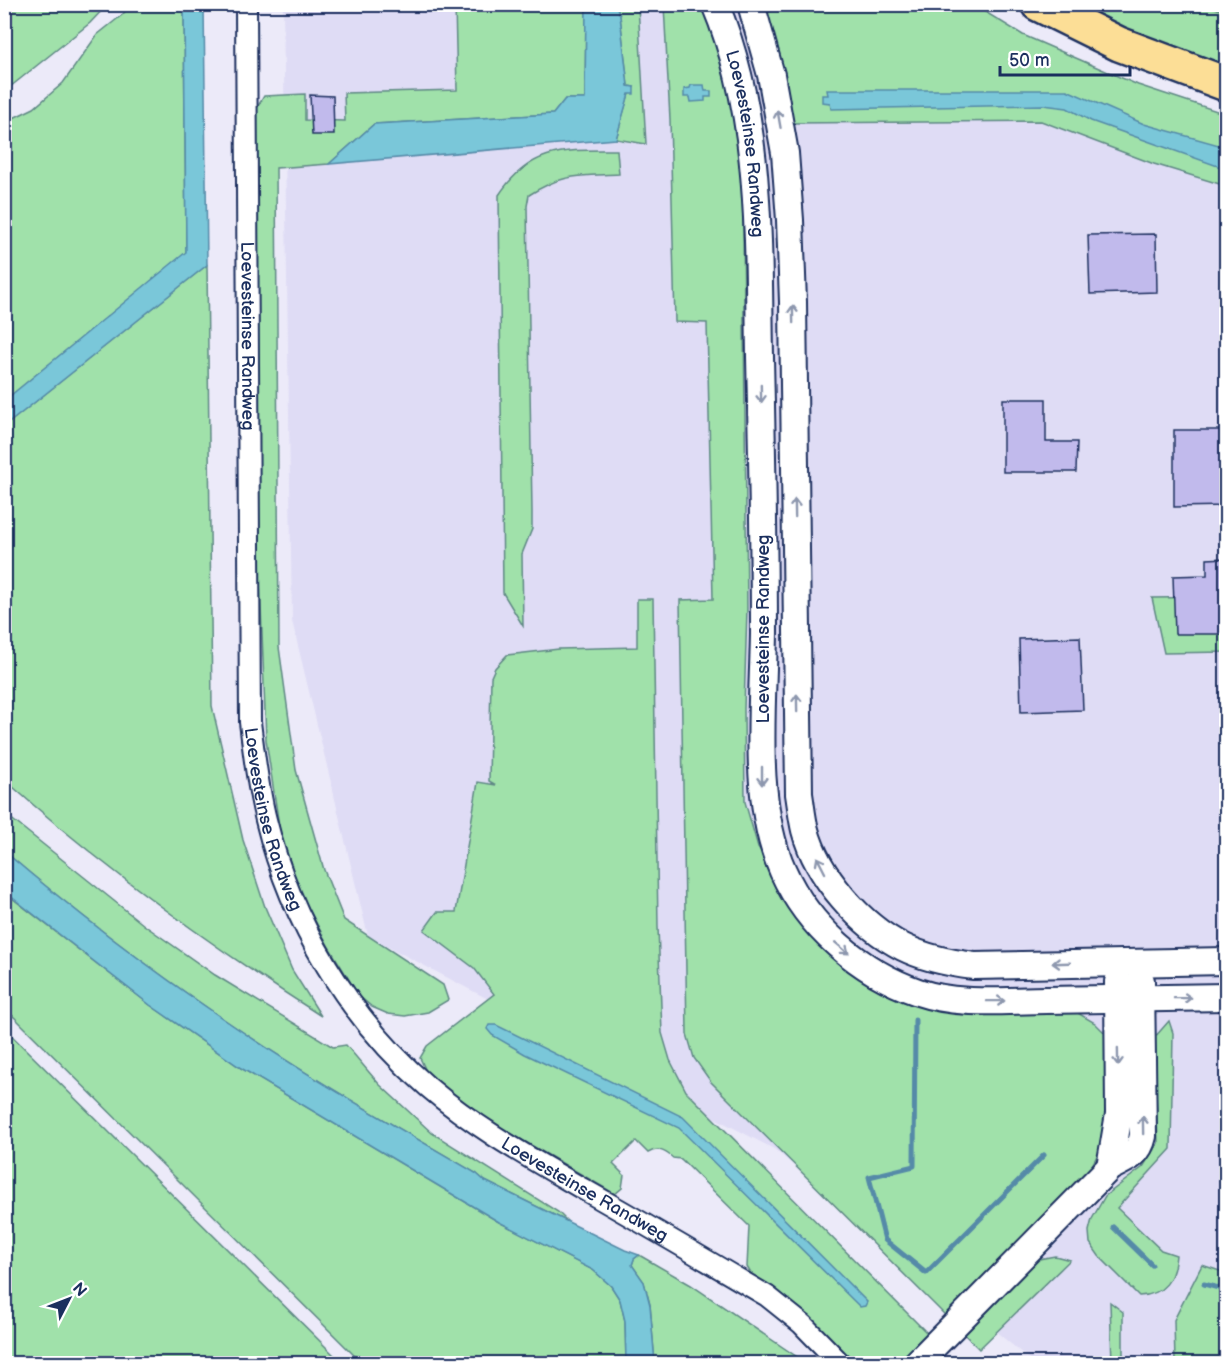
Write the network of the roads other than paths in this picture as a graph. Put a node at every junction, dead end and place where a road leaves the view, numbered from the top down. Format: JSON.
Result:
{"nodes":[{"id":1,"x":246,"y":4,"type":"edge"},
{"id":2,"x":715,"y":4,"type":"edge"},
{"id":3,"x":751,"y":4,"type":"edge"},
{"id":4,"x":1038,"y":4,"type":"edge"},
{"id":5,"x":1227,"y":84,"type":"edge"},
{"id":6,"x":1227,"y":961,"type":"edge"},
{"id":7,"x":1131,"y":962,"type":"junction"},
{"id":8,"x":1227,"y":997,"type":"edge"},
{"id":9,"x":1128,"y":998,"type":"junction"},
{"id":10,"x":841,"y":1364,"type":"edge"},
{"id":11,"x":916,"y":1364,"type":"edge"}],
"edges":[{"from":1,"to":10,"type":"street","name":"Loevesteinse Randweg"},
{"from":2,"to":9,"type":"street","name":"Loevesteinse Randweg","one_way":true},
{"from":7,"to":3,"type":"street","name":"Loevesteinse Randweg","one_way":true},
{"from":4,"to":5,"type":"highway"},
{"from":6,"to":7,"type":"street","name":"Loevesteinse Randweg"},
{"from":7,"to":9,"type":"street"},
{"from":9,"to":8,"type":"street","name":"Loevesteinse Randweg","one_way":true},
{"from":9,"to":11,"type":"street"}]}
